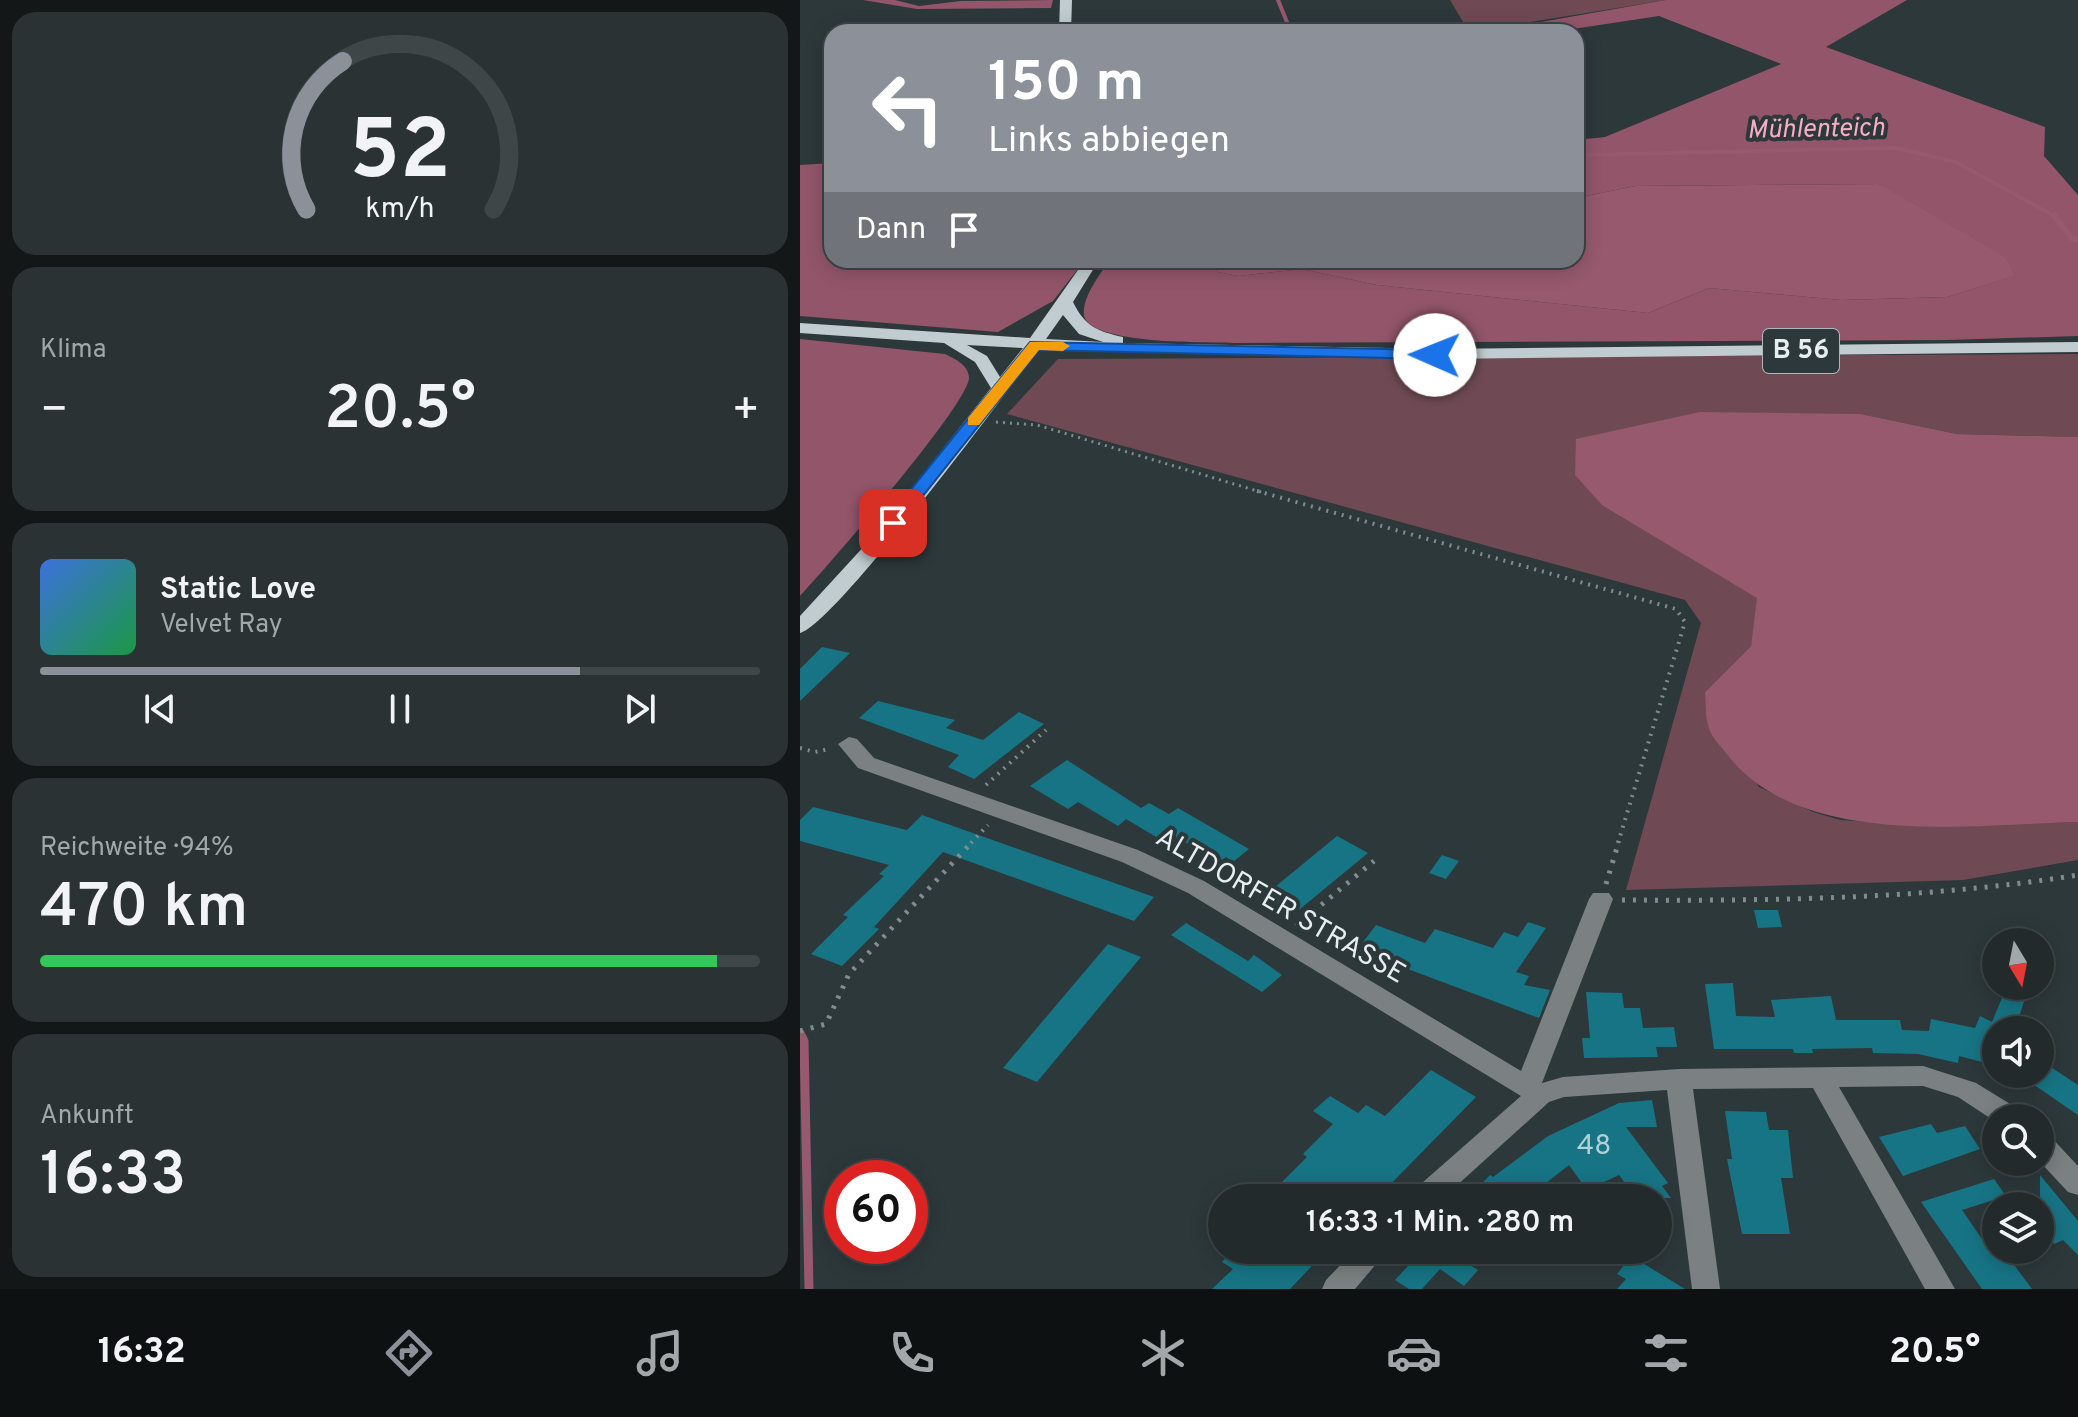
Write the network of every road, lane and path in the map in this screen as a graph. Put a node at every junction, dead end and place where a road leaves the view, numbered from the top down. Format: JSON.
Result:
{"nodes":[{"id":1,"x":1066,"y":0,"type":"edge"},
{"id":2,"x":1065,"y":24,"type":"edge"},
{"id":3,"x":1087,"y":268,"type":"edge"},
{"id":4,"x":1066,"y":303,"type":"junction"},
{"id":5,"x":800,"y":328,"type":"edge"},
{"id":6,"x":950,"y":341,"type":"junction"},
{"id":7,"x":1035,"y":345,"type":"junction"},
{"id":8,"x":2078,"y":347,"type":"edge"},
{"id":9,"x":1172,"y":351,"type":"junction"},
{"id":10,"x":999,"y":388,"type":"junction"},
{"id":11,"x":974,"y":421,"type":"junction"},
{"id":12,"x":800,"y":627,"type":"edge"},
{"id":13,"x":1046,"y":730,"type":"dead end"},
{"id":14,"x":849,"y":744,"type":"joint"},
{"id":15,"x":800,"y":748,"type":"edge"},
{"id":16,"x":969,"y":800,"type":"junction"},
{"id":17,"x":1001,"y":812,"type":"junction"},
{"id":18,"x":1374,"y":861,"type":"dead end"},
{"id":19,"x":2078,"y":875,"type":"edge"},
{"id":20,"x":1601,"y":899,"type":"junction"},
{"id":21,"x":1281,"y":939,"type":"junction"},
{"id":22,"x":800,"y":1031,"type":"edge"},
{"id":23,"x":1820,"y":1077,"type":"junction"},
{"id":24,"x":1679,"y":1079,"type":"junction"},
{"id":25,"x":1534,"y":1091,"type":"junction"},
{"id":26,"x":1989,"y":1104,"type":"edge"},
{"id":27,"x":2054,"y":1159,"type":"edge"},
{"id":28,"x":1438,"y":1184,"type":"edge"},
{"id":29,"x":2078,"y":1184,"type":"edge"},
{"id":30,"x":1360,"y":1264,"type":"edge"},
{"id":31,"x":1336,"y":1289,"type":"edge"},
{"id":32,"x":1706,"y":1289,"type":"edge"},
{"id":33,"x":1941,"y":1289,"type":"edge"}],
"edges":[{"from":1,"to":2,"type":"main road"},
{"from":3,"to":4,"type":"main road"},
{"from":4,"to":7,"type":"main road"},
{"from":4,"to":9,"type":"main road"},
{"from":5,"to":6,"type":"main road","number":"B 56"},
{"from":6,"to":7,"type":"main road","number":"B 56"},
{"from":6,"to":10,"type":"main road"},
{"from":7,"to":9,"type":"main road","number":"B 56"},
{"from":7,"to":10,"type":"main road"},
{"from":8,"to":9,"type":"main road","number":"B 56"},
{"from":10,"to":11,"type":"main road"},
{"from":11,"to":12,"type":"main road"},
{"from":11,"to":20,"type":"path"},
{"from":13,"to":16,"type":"path"},
{"from":14,"to":15,"type":"path"},
{"from":14,"to":16,"type":"street","name":"ALTDORFER STRASSE"},
{"from":16,"to":17,"type":"street","name":"ALTDORFER STRASSE"},
{"from":17,"to":21,"type":"street","name":"ALTDORFER STRASSE"},
{"from":17,"to":22,"type":"path"},
{"from":18,"to":21,"type":"path"},
{"from":19,"to":20,"type":"path"},
{"from":20,"to":25,"type":"street"},
{"from":21,"to":25,"type":"street","name":"ALTDORFER STRASSE"},
{"from":23,"to":24,"type":"street"},
{"from":23,"to":26,"type":"street"},
{"from":23,"to":33,"type":"street"},
{"from":24,"to":25,"type":"street"},
{"from":24,"to":32,"type":"street"},
{"from":25,"to":28,"type":"street"},
{"from":27,"to":29,"type":"street"},
{"from":30,"to":31,"type":"street"}]}
